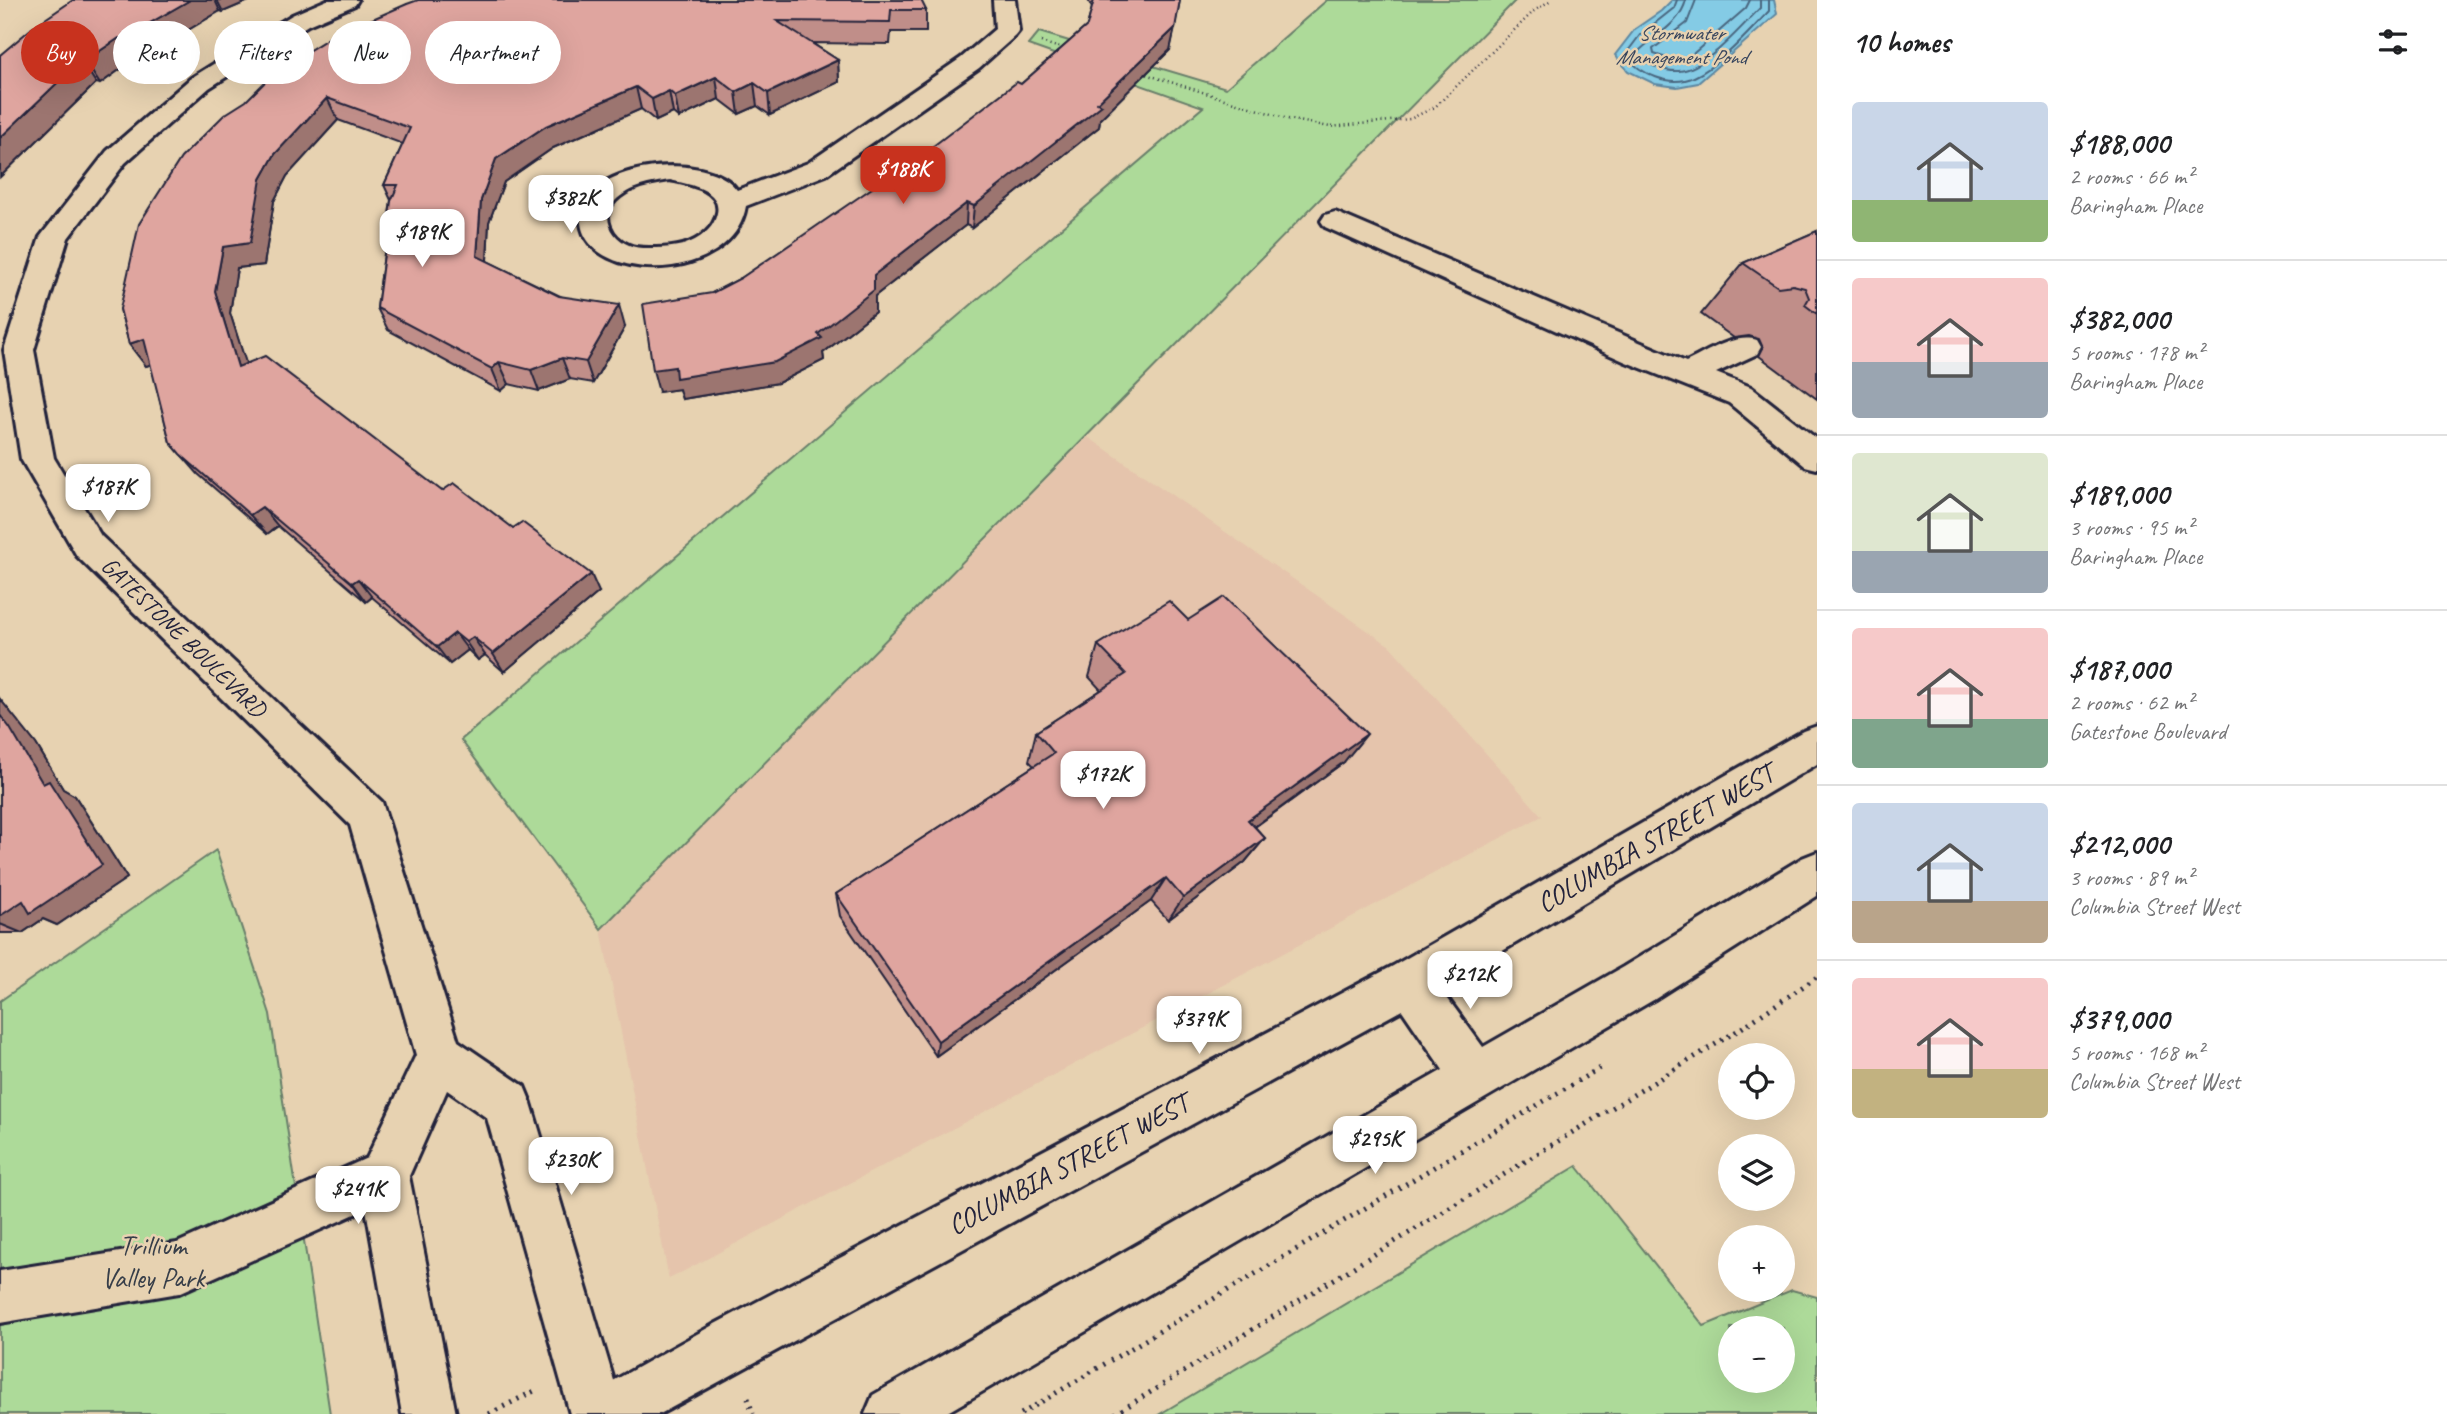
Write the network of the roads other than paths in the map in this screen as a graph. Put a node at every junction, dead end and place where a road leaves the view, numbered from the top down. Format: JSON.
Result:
{"nodes":[{"id":1,"x":347,"y":0,"type":"edge"},
{"id":2,"x":1004,"y":0,"type":"edge"},
{"id":3,"x":732,"y":202,"type":"junction"},
{"id":4,"x":1335,"y":220,"type":"dead end"},
{"id":5,"x":1746,"y":347,"type":"dead end"},
{"id":6,"x":9,"y":352,"type":"edge"},
{"id":7,"x":1687,"y":374,"type":"junction"},
{"id":8,"x":1817,"y":457,"type":"edge"},
{"id":9,"x":1817,"y":743,"type":"edge"},
{"id":10,"x":1817,"y":872,"type":"edge"},
{"id":11,"x":1409,"y":982,"type":"junction"},
{"id":12,"x":439,"y":1056,"type":"junction"},
{"id":13,"x":1476,"y":1078,"type":"junction"},
{"id":14,"x":384,"y":1175,"type":"junction"},
{"id":15,"x":0,"y":1297,"type":"edge"},
{"id":16,"x":429,"y":1414,"type":"edge"},
{"id":17,"x":597,"y":1414,"type":"edge"},
{"id":18,"x":607,"y":1414,"type":"edge"},
{"id":19,"x":892,"y":1414,"type":"edge"}],
"edges":[{"from":1,"to":6,"type":"street","name":"GATESTONE BOULEVARD"},
{"from":2,"to":3,"type":"street"},
{"from":3,"to":3,"type":"street"},
{"from":4,"to":7,"type":"street"},
{"from":5,"to":7,"type":"street"},
{"from":6,"to":12,"type":"street","name":"GATESTONE BOULEVARD"},
{"from":7,"to":8,"type":"street"},
{"from":9,"to":11,"type":"street","name":"COLUMBIA STREET WEST"},
{"from":10,"to":13,"type":"street"},
{"from":11,"to":13,"type":"street"},
{"from":11,"to":18,"type":"street","name":"COLUMBIA STREET WEST"},
{"from":12,"to":14,"type":"street"},
{"from":12,"to":17,"type":"street"},
{"from":13,"to":19,"type":"street"},
{"from":14,"to":15,"type":"street"},
{"from":14,"to":16,"type":"street"}]}
